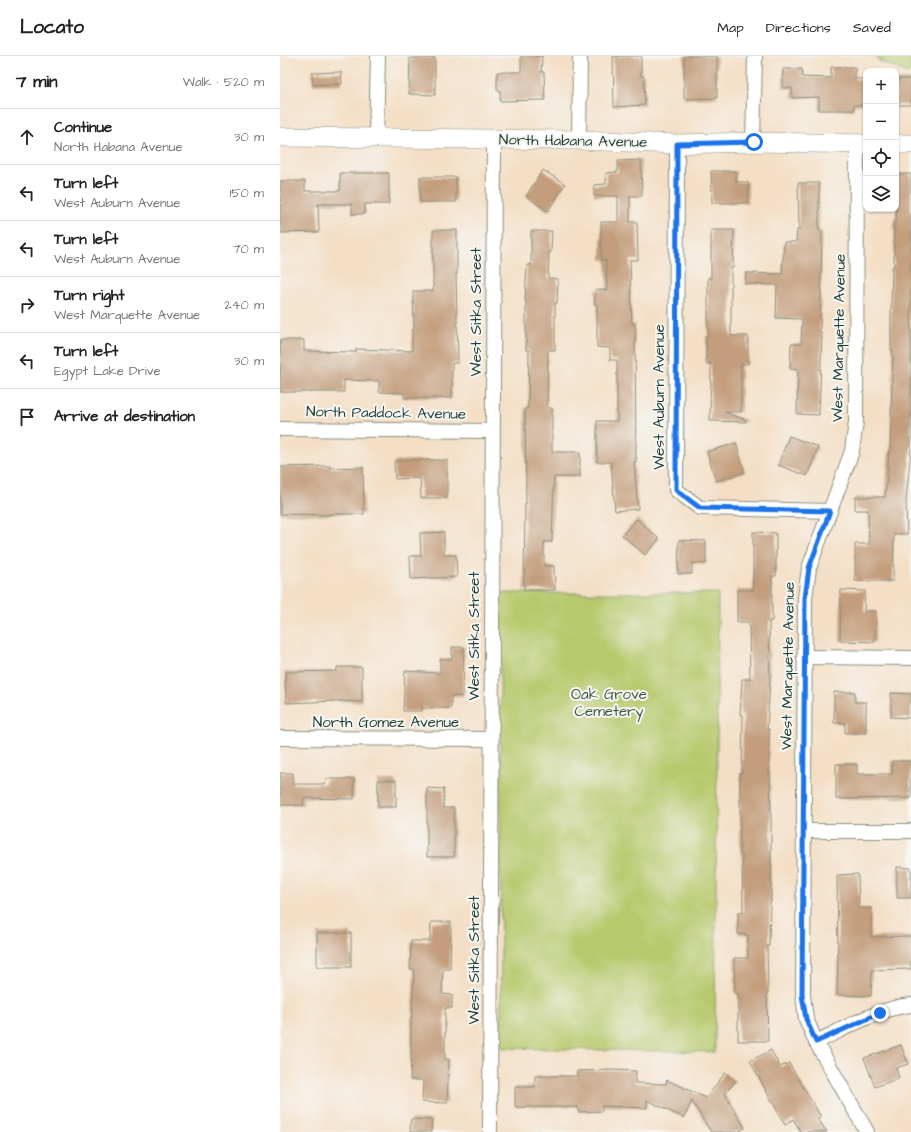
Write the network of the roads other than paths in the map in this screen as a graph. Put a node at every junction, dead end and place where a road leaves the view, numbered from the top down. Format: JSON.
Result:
{"nodes":[{"id":1,"x":378,"y":56,"type":"edge"},
{"id":2,"x":580,"y":56,"type":"edge"},
{"id":3,"x":755,"y":56,"type":"edge"},
{"id":4,"x":280,"y":137,"type":"edge"},
{"id":5,"x":376,"y":138,"type":"junction"},
{"id":6,"x":494,"y":140,"type":"junction"},
{"id":7,"x":580,"y":140,"type":"junction"},
{"id":8,"x":754,"y":142,"type":"junction"},
{"id":9,"x":677,"y":144,"type":"junction"},
{"id":10,"x":861,"y":144,"type":"edge"},
{"id":11,"x":899,"y":144,"type":"edge"},
{"id":12,"x":911,"y":144,"type":"edge"},
{"id":13,"x":280,"y":429,"type":"edge"},
{"id":14,"x":492,"y":431,"type":"junction"},
{"id":15,"x":830,"y":511,"type":"junction"},
{"id":16,"x":804,"y":657,"type":"junction"},
{"id":17,"x":911,"y":658,"type":"edge"},
{"id":18,"x":280,"y":738,"type":"edge"},
{"id":19,"x":491,"y":739,"type":"junction"},
{"id":20,"x":802,"y":831,"type":"junction"},
{"id":21,"x":911,"y":831,"type":"edge"},
{"id":22,"x":911,"y":1005,"type":"edge"},
{"id":23,"x":816,"y":1042,"type":"junction"},
{"id":24,"x":490,"y":1132,"type":"edge"},
{"id":25,"x":867,"y":1132,"type":"edge"}],
"edges":[{"from":1,"to":5,"type":"street"},
{"from":2,"to":7,"type":"street"},
{"from":3,"to":8,"type":"street"},
{"from":4,"to":5,"type":"street","name":"North Habana Avenue"},
{"from":5,"to":6,"type":"street","name":"North Habana Avenue"},
{"from":6,"to":7,"type":"street","name":"North Habana Avenue"},
{"from":6,"to":14,"type":"street","name":"West Sitka Street"},
{"from":7,"to":9,"type":"street","name":"North Habana Avenue"},
{"from":8,"to":9,"type":"street","name":"North Habana Avenue"},
{"from":8,"to":10,"type":"street","name":"North Habana Avenue"},
{"from":9,"to":15,"type":"street","name":"West Auburn Avenue"},
{"from":10,"to":15,"type":"street","name":"West Marquette Avenue"},
{"from":11,"to":12,"type":"street"},
{"from":13,"to":14,"type":"street","name":"North Paddock Avenue"},
{"from":14,"to":19,"type":"street","name":"West Sitka Street"},
{"from":15,"to":16,"type":"street","name":"West Marquette Avenue"},
{"from":16,"to":17,"type":"street"},
{"from":16,"to":20,"type":"street","name":"West Marquette Avenue"},
{"from":18,"to":19,"type":"street","name":"North Gomez Avenue"},
{"from":19,"to":24,"type":"street","name":"West Sitka Street"},
{"from":20,"to":21,"type":"street"},
{"from":20,"to":23,"type":"street","name":"West Marquette Avenue"},
{"from":22,"to":23,"type":"street"},
{"from":23,"to":25,"type":"street","name":"West Marquette Avenue"}]}
